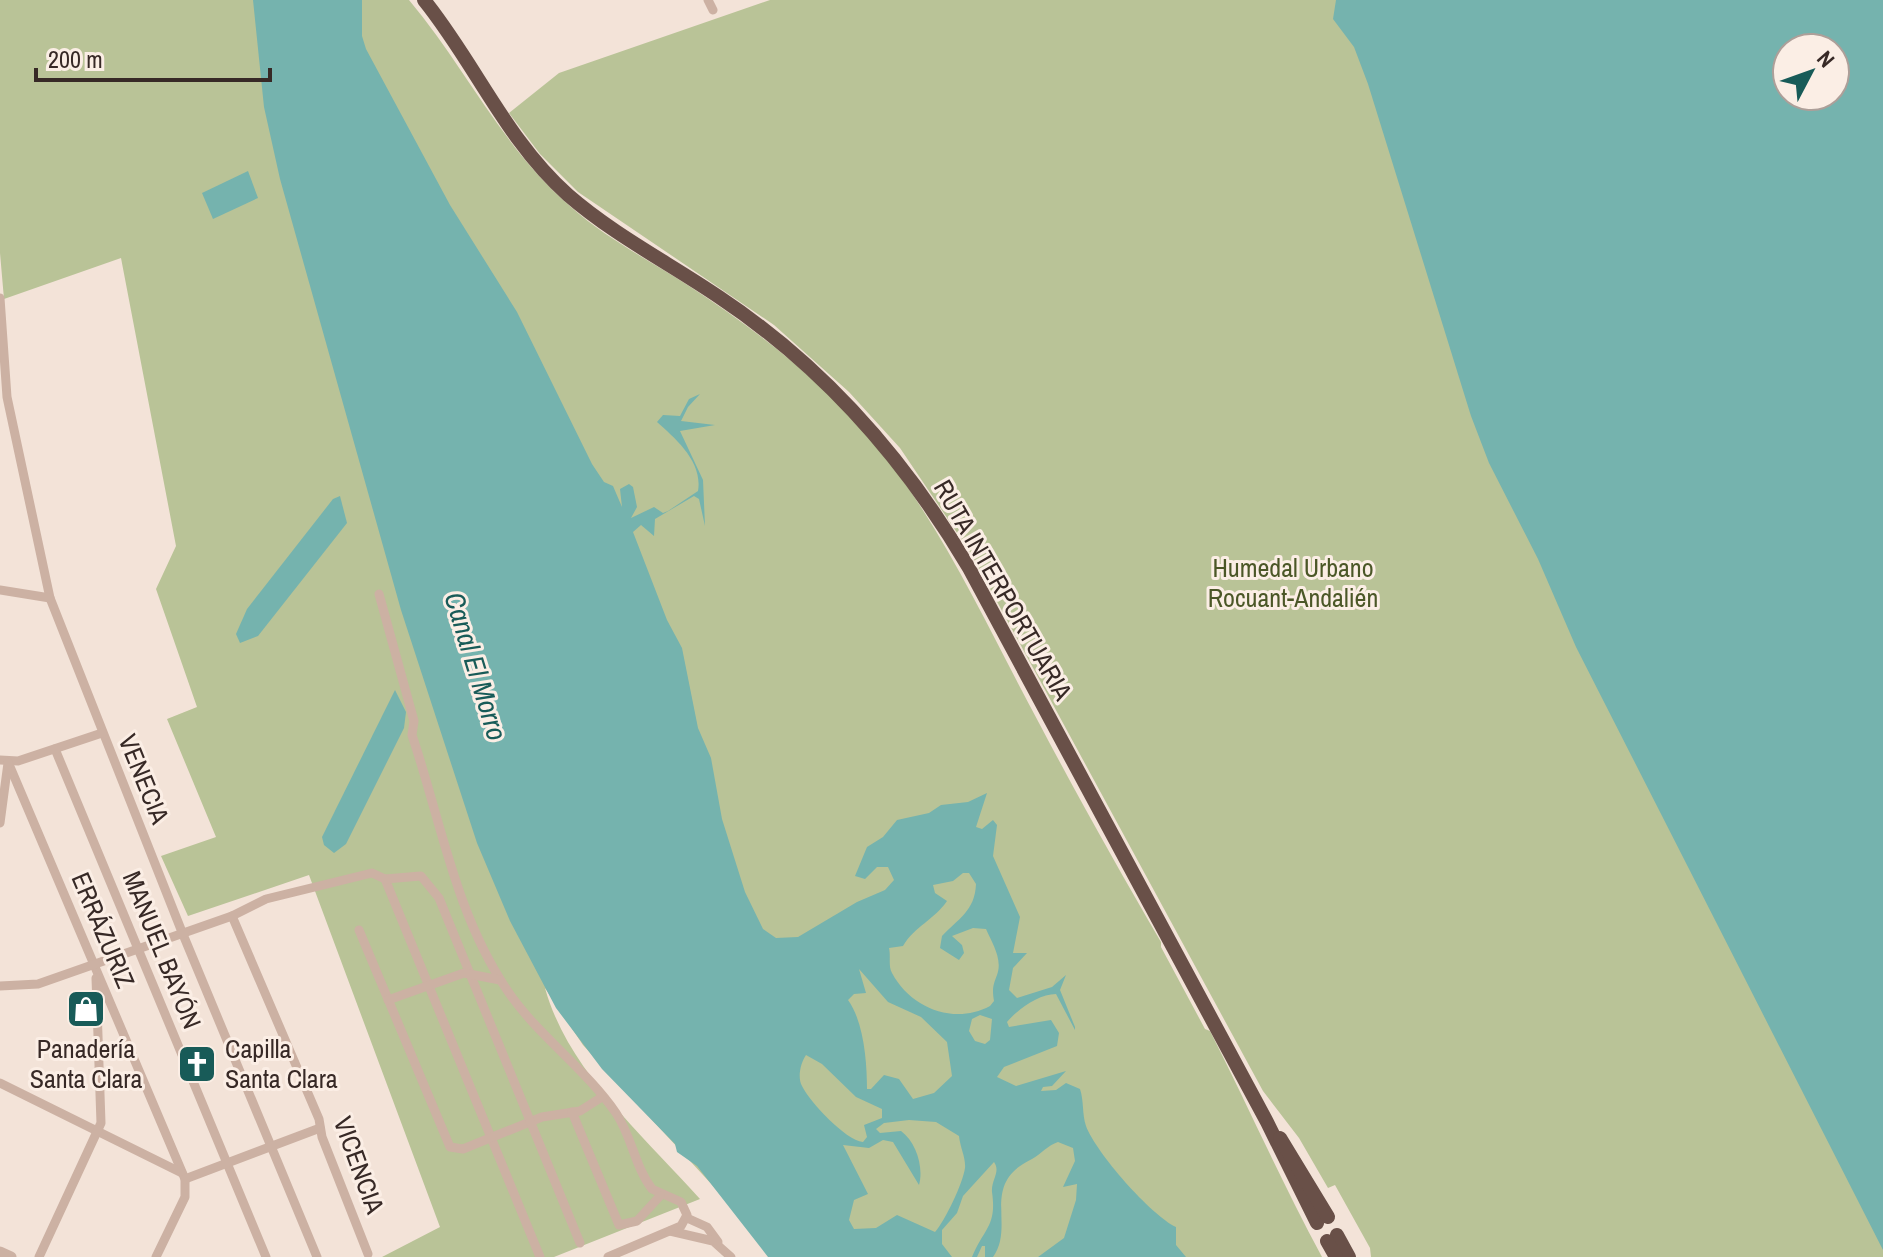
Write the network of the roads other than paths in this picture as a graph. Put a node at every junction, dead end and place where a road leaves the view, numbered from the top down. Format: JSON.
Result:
{"nodes":[{"id":1,"x":424,"y":0,"type":"edge"},
{"id":2,"x":708,"y":0,"type":"edge"},
{"id":3,"x":713,"y":10,"type":"dead end"},
{"id":4,"x":0,"y":298,"type":"edge"},
{"id":5,"x":3,"y":397,"type":"edge"},
{"id":6,"x":0,"y":590,"type":"edge"},
{"id":7,"x":379,"y":594,"type":"dead end"},
{"id":8,"x":50,"y":598,"type":"junction"},
{"id":9,"x":102,"y":733,"type":"junction"},
{"id":10,"x":55,"y":749,"type":"junction"},
{"id":11,"x":4,"y":761,"type":"edge"},
{"id":12,"x":0,"y":823,"type":"edge"},
{"id":13,"x":385,"y":879,"type":"junction"},
{"id":14,"x":232,"y":916,"type":"junction"},
{"id":15,"x":359,"y":930,"type":"dead end"},
{"id":16,"x":182,"y":932,"type":"junction"},
{"id":17,"x":137,"y":948,"type":"junction"},
{"id":18,"x":95,"y":967,"type":"junction"},
{"id":19,"x":469,"y":973,"type":"junction"},
{"id":20,"x":500,"y":980,"type":"junction"},
{"id":21,"x":428,"y":985,"type":"junction"},
{"id":22,"x":0,"y":986,"type":"edge"},
{"id":23,"x":388,"y":1000,"type":"junction"},
{"id":24,"x":0,"y":1083,"type":"edge"},
{"id":25,"x":602,"y":1097,"type":"junction"},
{"id":26,"x":572,"y":1112,"type":"junction"},
{"id":27,"x":530,"y":1122,"type":"junction"},
{"id":28,"x":320,"y":1128,"type":"junction"},
{"id":29,"x":98,"y":1130,"type":"junction"},
{"id":30,"x":490,"y":1138,"type":"junction"},
{"id":31,"x":271,"y":1147,"type":"junction"},
{"id":32,"x":227,"y":1164,"type":"junction"},
{"id":33,"x":184,"y":1176,"type":"junction"},
{"id":34,"x":660,"y":1196,"type":"junction"},
{"id":35,"x":1322,"y":1220,"type":"dead end"},
{"id":36,"x":684,"y":1222,"type":"junction"},
{"id":37,"x":670,"y":1231,"type":"junction"},
{"id":38,"x":580,"y":1243,"type":"dead end"},
{"id":39,"x":719,"y":1243,"type":"junction"},
{"id":40,"x":0,"y":1252,"type":"edge"},
{"id":41,"x":368,"y":1254,"type":"dead end"},
{"id":42,"x":11,"y":1257,"type":"edge"},
{"id":43,"x":39,"y":1257,"type":"edge"},
{"id":44,"x":156,"y":1257,"type":"edge"},
{"id":45,"x":266,"y":1257,"type":"edge"},
{"id":46,"x":317,"y":1257,"type":"edge"},
{"id":47,"x":540,"y":1257,"type":"edge"},
{"id":48,"x":608,"y":1257,"type":"edge"},
{"id":49,"x":731,"y":1257,"type":"edge"},
{"id":50,"x":1336,"y":1257,"type":"edge"},
{"id":51,"x":1349,"y":1257,"type":"edge"}],
"edges":[{"from":1,"to":35,"type":"highway","name":"RUTA INTERPORTUARIA"},
{"from":2,"to":3,"type":"street"},
{"from":4,"to":5,"type":"street","name":"VENECIA"},
{"from":5,"to":8,"type":"street","name":"VENECIA"},
{"from":6,"to":8,"type":"street"},
{"from":7,"to":20,"type":"street"},
{"from":8,"to":9,"type":"street","name":"VENECIA"},
{"from":9,"to":10,"type":"street"},
{"from":9,"to":16,"type":"street","name":"VENECIA"},
{"from":10,"to":11,"type":"street"},
{"from":10,"to":17,"type":"street","name":"MANUEL BAYÓN"},
{"from":11,"to":12,"type":"street"},
{"from":11,"to":18,"type":"street","name":"ERRÁZURIZ"},
{"from":13,"to":14,"type":"street"},
{"from":13,"to":19,"type":"street"},
{"from":13,"to":21,"type":"street"},
{"from":14,"to":16,"type":"street"},
{"from":14,"to":28,"type":"street","name":"VICENCIA"},
{"from":15,"to":23,"type":"street"},
{"from":16,"to":17,"type":"street"},
{"from":16,"to":31,"type":"street","name":"VENECIA"},
{"from":17,"to":18,"type":"street"},
{"from":17,"to":32,"type":"street","name":"MANUEL BAYÓN"},
{"from":18,"to":22,"type":"street"},
{"from":18,"to":29,"type":"street"},
{"from":18,"to":33,"type":"street","name":"ERRÁZURIZ"},
{"from":19,"to":20,"type":"street"},
{"from":19,"to":21,"type":"street"},
{"from":19,"to":27,"type":"street"},
{"from":20,"to":25,"type":"street"},
{"from":21,"to":23,"type":"street"},
{"from":21,"to":30,"type":"street"},
{"from":23,"to":30,"type":"street"},
{"from":24,"to":29,"type":"street"},
{"from":25,"to":26,"type":"street"},
{"from":25,"to":34,"type":"street"},
{"from":26,"to":27,"type":"street"},
{"from":26,"to":34,"type":"street"},
{"from":27,"to":30,"type":"street"},
{"from":27,"to":38,"type":"street"},
{"from":28,"to":31,"type":"street"},
{"from":28,"to":41,"type":"street","name":"VICENCIA"},
{"from":29,"to":33,"type":"street"},
{"from":29,"to":43,"type":"street"},
{"from":30,"to":47,"type":"street"},
{"from":31,"to":32,"type":"street"},
{"from":31,"to":46,"type":"street","name":"VENECIA"},
{"from":32,"to":33,"type":"street"},
{"from":32,"to":45,"type":"street","name":"MANUEL BAYÓN"},
{"from":33,"to":44,"type":"street"},
{"from":34,"to":36,"type":"street"},
{"from":36,"to":37,"type":"street"},
{"from":36,"to":39,"type":"street"},
{"from":37,"to":39,"type":"street"},
{"from":37,"to":48,"type":"street"},
{"from":39,"to":49,"type":"street"},
{"from":40,"to":42,"type":"street"},
{"from":50,"to":51,"type":"highway"}]}
